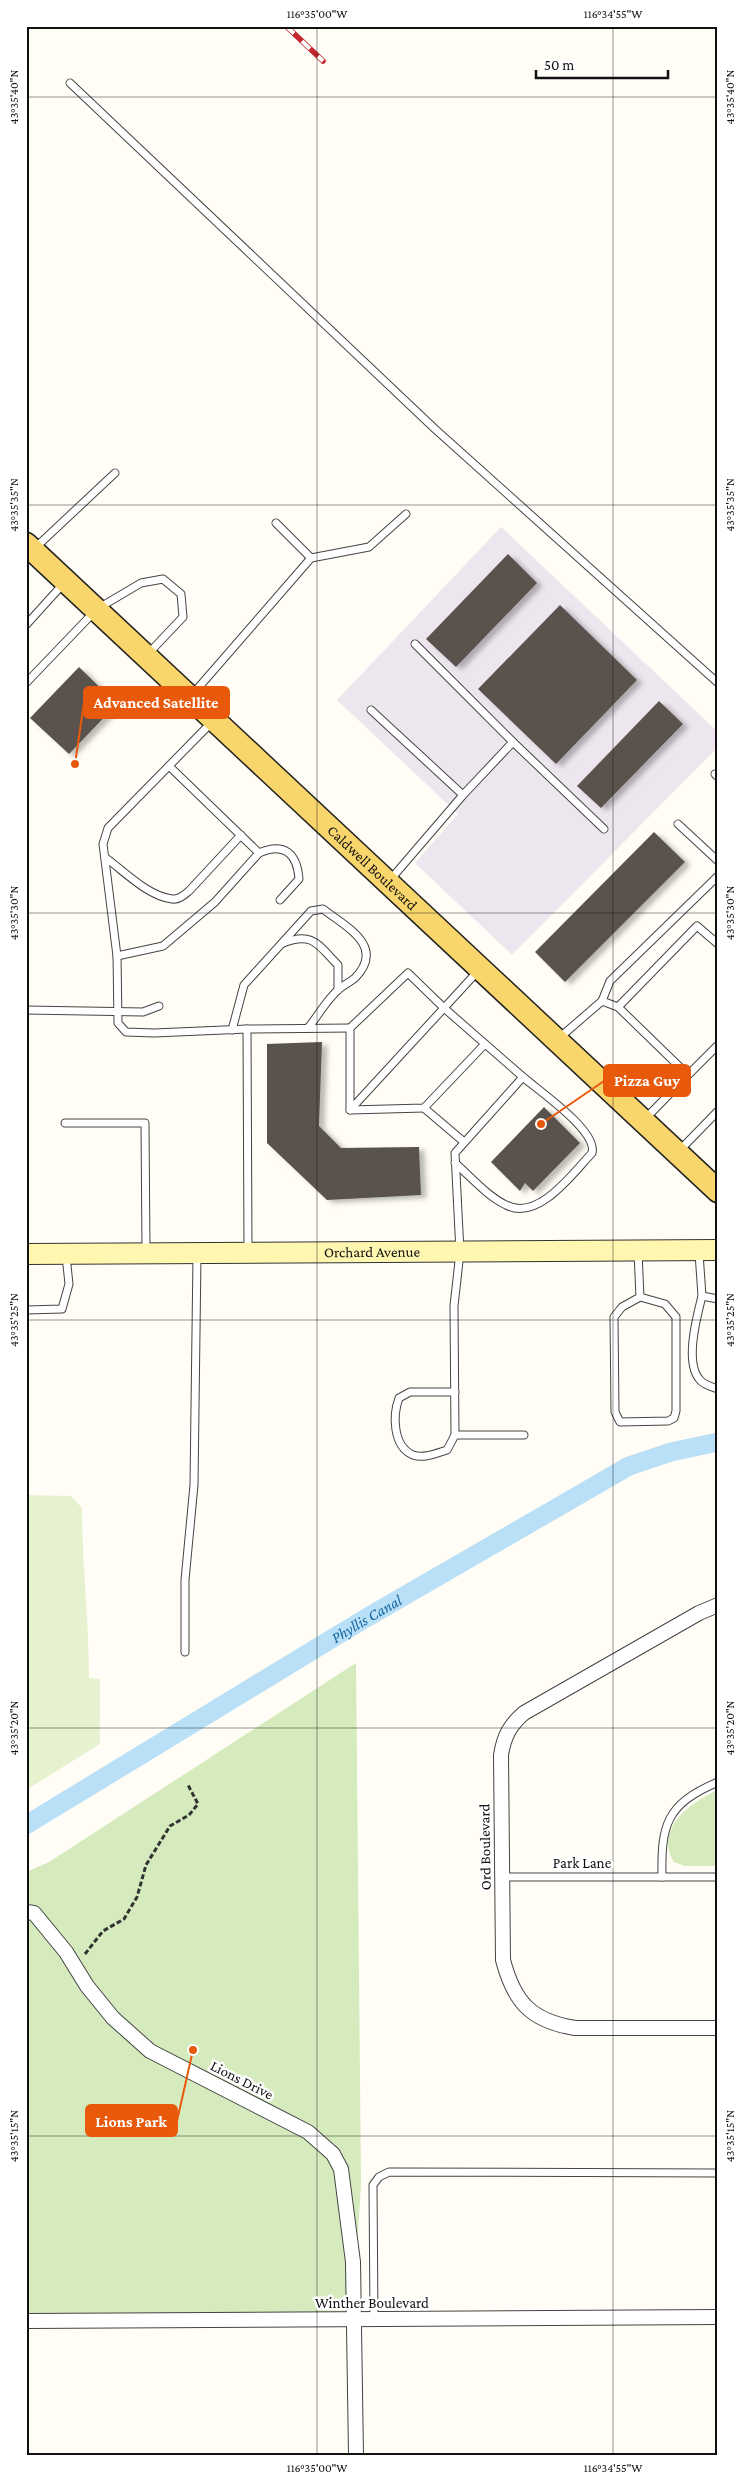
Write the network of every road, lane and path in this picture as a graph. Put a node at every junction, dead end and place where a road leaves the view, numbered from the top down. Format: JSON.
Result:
{"nodes":[{"id":1,"x":70,"y":83,"type":"dead end"},
{"id":2,"x":115,"y":473,"type":"dead end"},
{"id":3,"x":406,"y":514,"type":"dead end"},
{"id":4,"x":276,"y":523,"type":"dead end"},
{"id":5,"x":29,"y":547,"type":"edge"},
{"id":6,"x":311,"y":558,"type":"junction"},
{"id":7,"x":66,"y":581,"type":"junction"},
{"id":8,"x":97,"y":609,"type":"junction"},
{"id":9,"x":26,"y":625,"type":"edge"},
{"id":10,"x":415,"y":644,"type":"dead end"},
{"id":11,"x":146,"y":656,"type":"junction"},
{"id":12,"x":26,"y":683,"type":"edge"},
{"id":13,"x":718,"y":683,"type":"edge"},
{"id":14,"x":190,"y":698,"type":"junction"},
{"id":15,"x":371,"y":710,"type":"dead end"},
{"id":16,"x":214,"y":720,"type":"junction"},
{"id":17,"x":513,"y":742,"type":"junction"},
{"id":18,"x":169,"y":766,"type":"junction"},
{"id":19,"x":463,"y":795,"type":"junction"},
{"id":20,"x":678,"y":824,"type":"dead end"},
{"id":21,"x":604,"y":829,"type":"dead end"},
{"id":22,"x":241,"y":836,"type":"junction"},
{"id":23,"x":259,"y":853,"type":"junction"},
{"id":24,"x":106,"y":858,"type":"junction"},
{"id":25,"x":718,"y":861,"type":"edge"},
{"id":26,"x":718,"y":876,"type":"edge"},
{"id":27,"x":388,"y":882,"type":"junction"},
{"id":28,"x":280,"y":900,"type":"dead end"},
{"id":29,"x":718,"y":944,"type":"edge"},
{"id":30,"x":279,"y":945,"type":"junction"},
{"id":31,"x":117,"y":956,"type":"junction"},
{"id":32,"x":480,"y":968,"type":"junction"},
{"id":33,"x":338,"y":990,"type":"junction"},
{"id":34,"x":602,"y":1000,"type":"junction"},
{"id":35,"x":160,"y":1006,"type":"dead end"},
{"id":36,"x":618,"y":1007,"type":"junction"},
{"id":37,"x":444,"y":1008,"type":"junction"},
{"id":38,"x":26,"y":1010,"type":"edge"},
{"id":39,"x":118,"y":1011,"type":"junction"},
{"id":40,"x":308,"y":1028,"type":"junction"},
{"id":41,"x":350,"y":1028,"type":"junction"},
{"id":42,"x":247,"y":1029,"type":"junction"},
{"id":43,"x":232,"y":1030,"type":"junction"},
{"id":44,"x":558,"y":1039,"type":"junction"},
{"id":45,"x":484,"y":1045,"type":"junction"},
{"id":46,"x":718,"y":1045,"type":"edge"},
{"id":47,"x":688,"y":1075,"type":"junction"},
{"id":48,"x":522,"y":1078,"type":"junction"},
{"id":49,"x":424,"y":1108,"type":"junction"},
{"id":50,"x":350,"y":1110,"type":"junction"},
{"id":51,"x":718,"y":1111,"type":"edge"},
{"id":52,"x":642,"y":1122,"type":"junction"},
{"id":53,"x":65,"y":1123,"type":"dead end"},
{"id":54,"x":464,"y":1142,"type":"junction"},
{"id":55,"x":677,"y":1153,"type":"junction"},
{"id":56,"x":455,"y":1163,"type":"junction"},
{"id":57,"x":718,"y":1191,"type":"edge"},
{"id":58,"x":637,"y":1249,"type":"junction"},
{"id":59,"x":708,"y":1250,"type":"edge"},
{"id":60,"x":146,"y":1252,"type":"junction"},
{"id":61,"x":197,"y":1252,"type":"junction"},
{"id":62,"x":248,"y":1252,"type":"junction"},
{"id":63,"x":460,"y":1252,"type":"junction"},
{"id":64,"x":66,"y":1253,"type":"junction"},
{"id":65,"x":26,"y":1254,"type":"edge"},
{"id":66,"x":702,"y":1296,"type":"junction"},
{"id":67,"x":640,"y":1297,"type":"junction"},
{"id":68,"x":718,"y":1299,"type":"edge"},
{"id":69,"x":26,"y":1310,"type":"edge"},
{"id":70,"x":718,"y":1389,"type":"edge"},
{"id":71,"x":455,"y":1392,"type":"junction"},
{"id":72,"x":455,"y":1435,"type":"junction"},
{"id":73,"x":524,"y":1435,"type":"dead end"},
{"id":74,"x":718,"y":1605,"type":"edge"},
{"id":75,"x":185,"y":1652,"type":"dead end"},
{"id":76,"x":718,"y":1782,"type":"edge"},
{"id":77,"x":188,"y":1785,"type":"dead end"},
{"id":78,"x":502,"y":1877,"type":"junction"},
{"id":79,"x":662,"y":1877,"type":"junction"},
{"id":80,"x":718,"y":1877,"type":"edge"},
{"id":81,"x":26,"y":1912,"type":"edge"},
{"id":82,"x":74,"y":1965,"type":"junction"},
{"id":83,"x":718,"y":2028,"type":"edge"},
{"id":84,"x":718,"y":2172,"type":"edge"},
{"id":85,"x":718,"y":2317,"type":"edge"},
{"id":86,"x":353,"y":2319,"type":"junction"},
{"id":87,"x":374,"y":2319,"type":"junction"},
{"id":88,"x":26,"y":2321,"type":"edge"},
{"id":89,"x":356,"y":2455,"type":"edge"}],
"edges":[{"from":1,"to":13,"type":"lane"},
{"from":2,"to":5,"type":"lane"},
{"from":3,"to":6,"type":"lane"},
{"from":4,"to":6,"type":"lane"},
{"from":5,"to":7,"type":"main road","name":"Caldwell Boulevard"},
{"from":6,"to":14,"type":"lane"},
{"from":7,"to":8,"type":"main road","name":"Caldwell Boulevard"},
{"from":7,"to":9,"type":"lane"},
{"from":8,"to":11,"type":"main road","name":"Caldwell Boulevard"},
{"from":8,"to":11,"type":"lane"},
{"from":8,"to":12,"type":"lane"},
{"from":10,"to":17,"type":"lane"},
{"from":11,"to":14,"type":"main road","name":"Caldwell Boulevard"},
{"from":14,"to":16,"type":"main road","name":"Caldwell Boulevard"},
{"from":15,"to":19,"type":"lane"},
{"from":16,"to":18,"type":"lane"},
{"from":16,"to":27,"type":"main road","name":"Caldwell Boulevard"},
{"from":17,"to":19,"type":"lane"},
{"from":17,"to":21,"type":"lane"},
{"from":18,"to":22,"type":"lane"},
{"from":18,"to":24,"type":"lane"},
{"from":19,"to":27,"type":"lane"},
{"from":20,"to":25,"type":"lane"},
{"from":22,"to":23,"type":"lane"},
{"from":22,"to":24,"type":"lane"},
{"from":23,"to":28,"type":"lane"},
{"from":23,"to":31,"type":"lane"},
{"from":24,"to":31,"type":"lane"},
{"from":26,"to":34,"type":"lane"},
{"from":27,"to":32,"type":"main road","name":"Caldwell Boulevard"},
{"from":29,"to":36,"type":"lane"},
{"from":30,"to":33,"type":"lane"},
{"from":30,"to":33,"type":"lane"},
{"from":30,"to":43,"type":"lane"},
{"from":31,"to":39,"type":"lane"},
{"from":32,"to":37,"type":"lane"},
{"from":32,"to":44,"type":"main road","name":"Caldwell Boulevard"},
{"from":33,"to":40,"type":"lane"},
{"from":34,"to":36,"type":"lane"},
{"from":34,"to":44,"type":"lane"},
{"from":35,"to":39,"type":"lane"},
{"from":36,"to":47,"type":"lane"},
{"from":37,"to":41,"type":"lane"},
{"from":37,"to":45,"type":"lane"},
{"from":37,"to":50,"type":"lane"},
{"from":38,"to":39,"type":"lane"},
{"from":39,"to":43,"type":"lane"},
{"from":40,"to":41,"type":"lane"},
{"from":40,"to":42,"type":"lane"},
{"from":41,"to":50,"type":"lane"},
{"from":42,"to":43,"type":"lane"},
{"from":42,"to":62,"type":"lane"},
{"from":44,"to":52,"type":"main road","name":"Caldwell Boulevard"},
{"from":45,"to":48,"type":"lane"},
{"from":45,"to":49,"type":"lane"},
{"from":46,"to":47,"type":"lane"},
{"from":47,"to":52,"type":"lane"},
{"from":48,"to":54,"type":"lane"},
{"from":48,"to":56,"type":"lane"},
{"from":49,"to":50,"type":"lane"},
{"from":49,"to":54,"type":"lane"},
{"from":51,"to":55,"type":"lane"},
{"from":52,"to":55,"type":"main road","name":"Caldwell Boulevard"},
{"from":53,"to":60,"type":"lane"},
{"from":54,"to":56,"type":"lane"},
{"from":55,"to":57,"type":"main road","name":"Caldwell Boulevard"},
{"from":56,"to":63,"type":"lane"},
{"from":58,"to":59,"type":"street","name":"Orchard Avenue"},
{"from":58,"to":63,"type":"street","name":"Orchard Avenue"},
{"from":58,"to":67,"type":"lane"},
{"from":59,"to":66,"type":"lane"},
{"from":60,"to":61,"type":"street","name":"Orchard Avenue"},
{"from":60,"to":64,"type":"street","name":"Orchard Avenue"},
{"from":61,"to":62,"type":"street","name":"Orchard Avenue"},
{"from":61,"to":75,"type":"lane"},
{"from":62,"to":63,"type":"street","name":"Orchard Avenue"},
{"from":63,"to":71,"type":"lane"},
{"from":64,"to":65,"type":"street","name":"Orchard Avenue"},
{"from":64,"to":69,"type":"lane"},
{"from":66,"to":68,"type":"lane"},
{"from":66,"to":70,"type":"lane"},
{"from":67,"to":67,"type":"lane"},
{"from":71,"to":72,"type":"lane"},
{"from":71,"to":72,"type":"lane"},
{"from":72,"to":73,"type":"lane"},
{"from":74,"to":78,"type":"street","name":"Ord Boulevard"},
{"from":76,"to":79,"type":"lane"},
{"from":77,"to":82,"type":"path"},
{"from":78,"to":79,"type":"lane","name":"Park Lane"},
{"from":78,"to":83,"type":"street","name":"Ord Boulevard"},
{"from":79,"to":80,"type":"lane","name":"Park Lane"},
{"from":81,"to":82,"type":"street","name":"Lions Drive"},
{"from":82,"to":86,"type":"street","name":"Lions Drive"},
{"from":84,"to":87,"type":"lane"},
{"from":85,"to":87,"type":"street","name":"Winther Boulevard"},
{"from":86,"to":87,"type":"street","name":"Winther Boulevard"},
{"from":86,"to":88,"type":"street","name":"Winther Boulevard"},
{"from":86,"to":89,"type":"street","name":"Lions Drive"}]}
